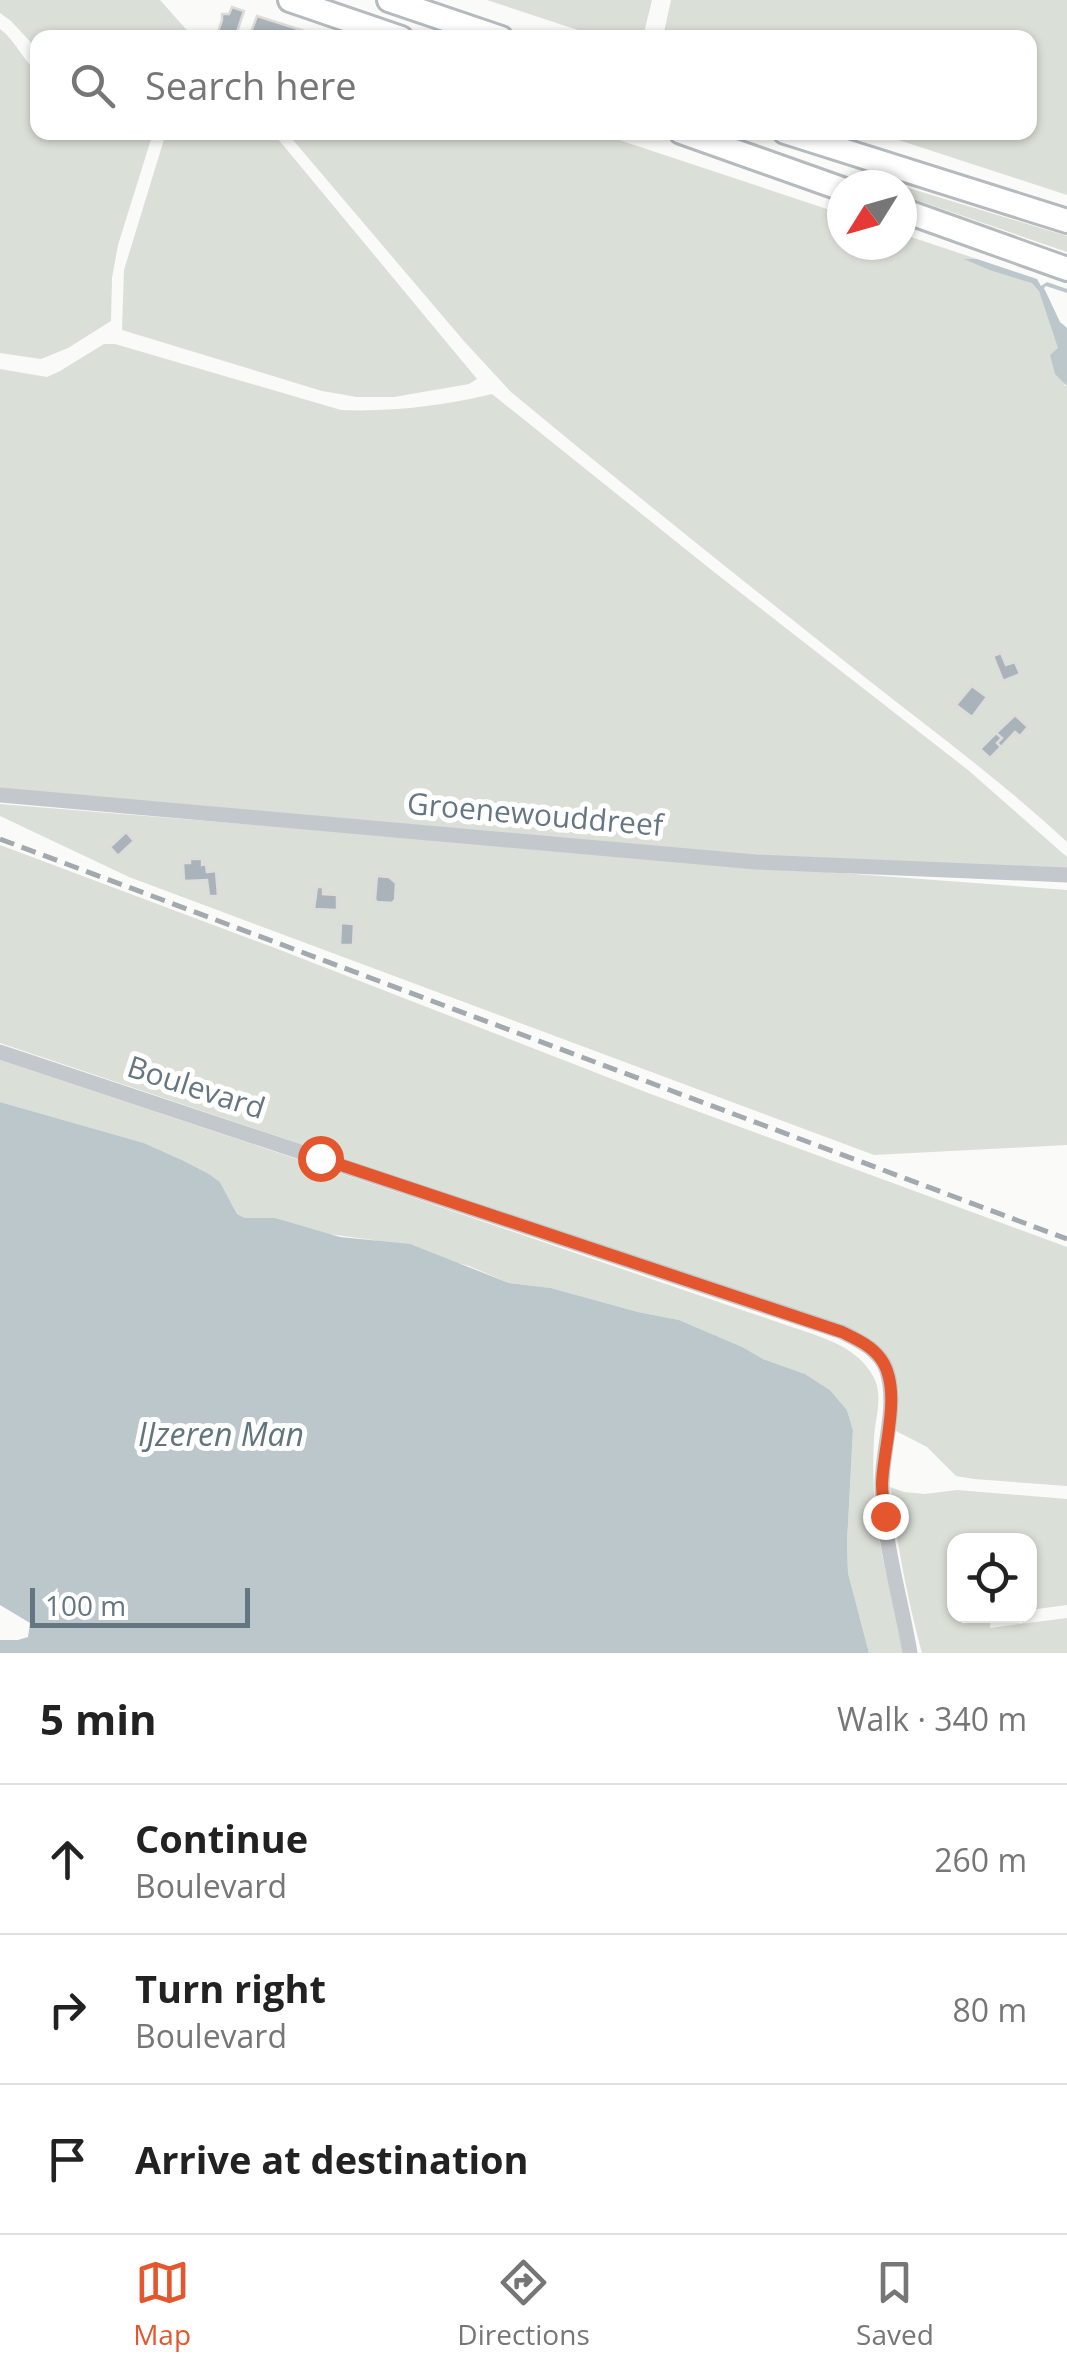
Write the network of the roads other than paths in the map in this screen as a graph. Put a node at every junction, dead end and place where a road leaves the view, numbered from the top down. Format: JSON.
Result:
{"nodes":[{"id":1,"x":290,"y":0,"type":"edge"},
{"id":2,"x":389,"y":0,"type":"edge"},
{"id":3,"x":378,"y":30,"type":"edge"},
{"id":4,"x":477,"y":30,"type":"edge"},
{"id":5,"x":704,"y":140,"type":"edge"},
{"id":6,"x":810,"y":140,"type":"edge"},
{"id":7,"x":827,"y":184,"type":"edge"},
{"id":8,"x":917,"y":215,"type":"edge"},
{"id":9,"x":1067,"y":221,"type":"edge"},
{"id":10,"x":1067,"y":270,"type":"edge"},
{"id":11,"x":0,"y":794,"type":"edge"},
{"id":12,"x":1067,"y":874,"type":"edge"},
{"id":13,"x":0,"y":1052,"type":"edge"},
{"id":14,"x":910,"y":1653,"type":"edge"}],
"edges":[{"from":1,"to":3,"type":"main road"},
{"from":2,"to":4,"type":"main road"},
{"from":5,"to":7,"type":"main road"},
{"from":6,"to":9,"type":"main road"},
{"from":8,"to":10,"type":"main road"},
{"from":11,"to":12,"type":"street","name":"Groenewouddreef"},
{"from":13,"to":14,"type":"street","name":"Boulevard"}]}
